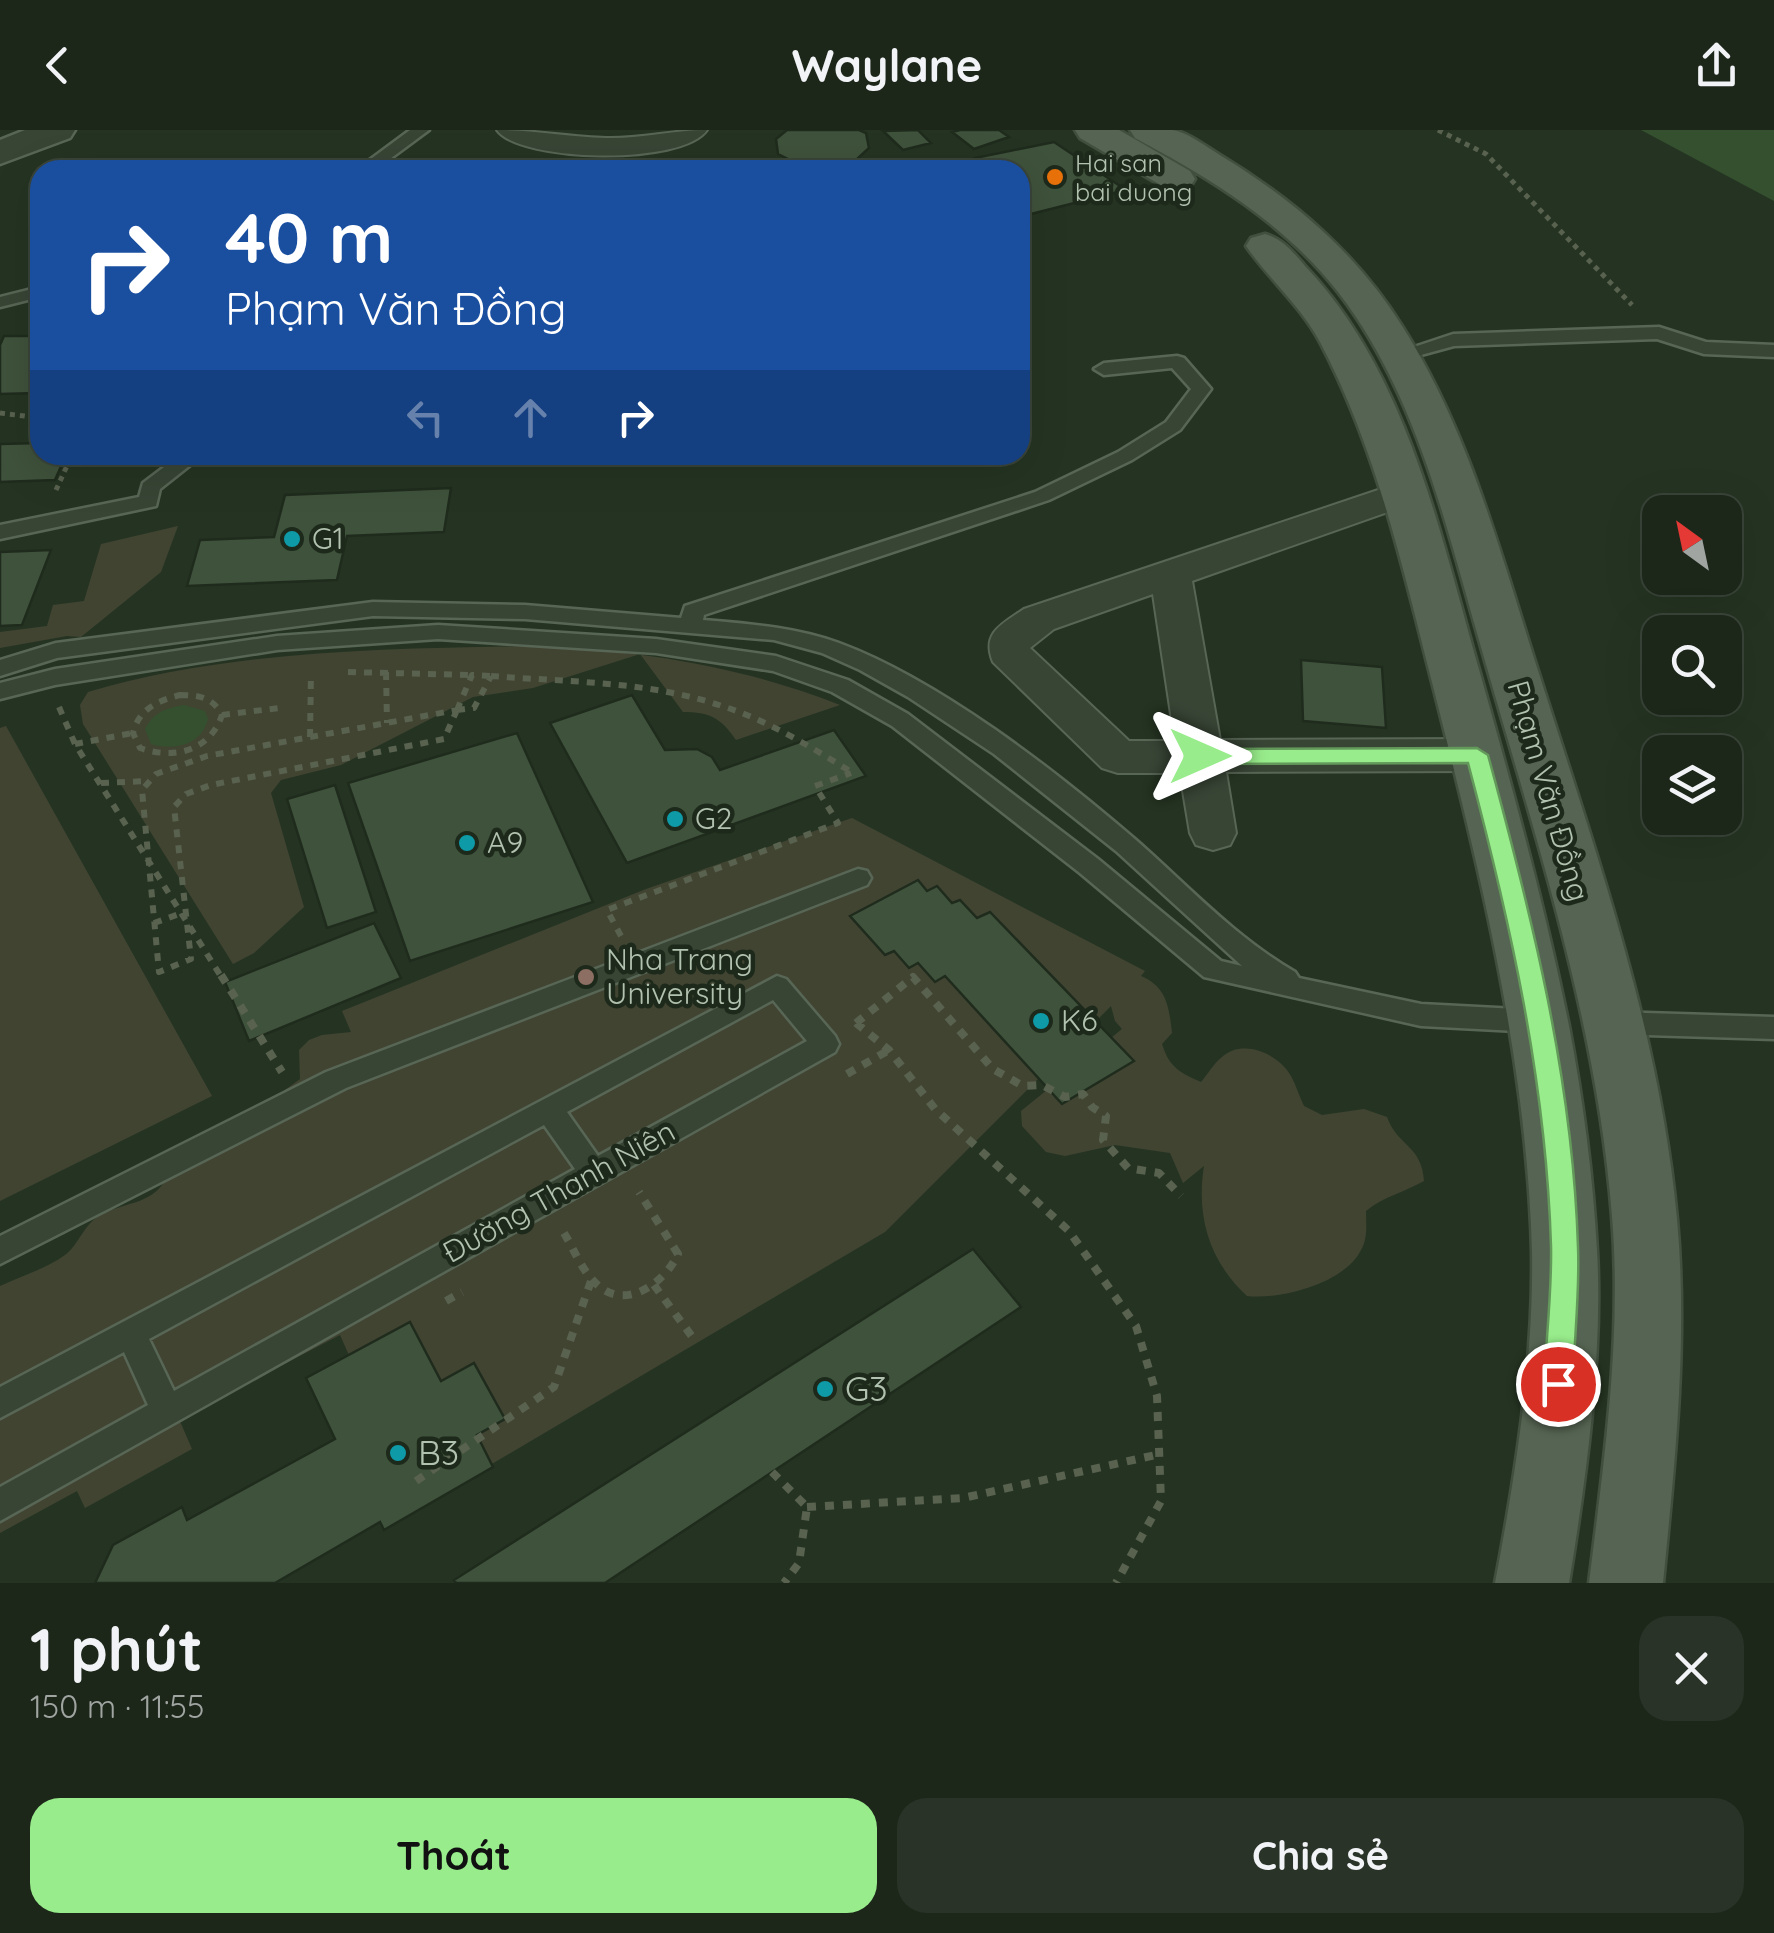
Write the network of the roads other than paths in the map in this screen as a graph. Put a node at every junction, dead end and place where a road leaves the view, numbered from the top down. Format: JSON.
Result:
{"nodes":[{"id":1,"x":56,"y":130,"type":"edge"},
{"id":2,"x":421,"y":130,"type":"edge"},
{"id":3,"x":512,"y":130,"type":"edge"},
{"id":4,"x":692,"y":130,"type":"edge"},
{"id":5,"x":1093,"y":130,"type":"edge"},
{"id":6,"x":1148,"y":130,"type":"edge"},
{"id":7,"x":0,"y":153,"type":"edge"},
{"id":8,"x":378,"y":160,"type":"edge"},
{"id":9,"x":30,"y":295,"type":"edge"},
{"id":10,"x":0,"y":304,"type":"edge"},
{"id":11,"x":30,"y":304,"type":"edge"},
{"id":12,"x":1774,"y":351,"type":"edge"},
{"id":13,"x":1399,"y":355,"type":"junction"},
{"id":14,"x":1104,"y":368,"type":"dead end"},
{"id":15,"x":180,"y":465,"type":"edge"},
{"id":16,"x":1402,"y":494,"type":"junction"},
{"id":17,"x":0,"y":532,"type":"edge"},
{"id":18,"x":1170,"y":574,"type":"junction"},
{"id":19,"x":525,"y":612,"type":"junction"},
{"id":20,"x":692,"y":626,"type":"junction"},
{"id":21,"x":748,"y":630,"type":"junction"},
{"id":22,"x":277,"y":631,"type":"junction"},
{"id":23,"x":519,"y":637,"type":"junction"},
{"id":24,"x":734,"y":656,"type":"junction"},
{"id":25,"x":0,"y":668,"type":"edge"},
{"id":26,"x":0,"y":691,"type":"edge"},
{"id":27,"x":1477,"y":755,"type":"junction"},
{"id":28,"x":1200,"y":756,"type":"junction"},
{"id":29,"x":1213,"y":833,"type":"dead end"},
{"id":30,"x":1125,"y":845,"type":"junction"},
{"id":31,"x":1089,"y":866,"type":"junction"},
{"id":32,"x":858,"y":878,"type":"dead end"},
{"id":33,"x":1312,"y":994,"type":"junction"},
{"id":34,"x":1541,"y":1021,"type":"junction"},
{"id":35,"x":1614,"y":1023,"type":"junction"},
{"id":36,"x":1774,"y":1028,"type":"edge"},
{"id":37,"x":549,"y":1108,"type":"junction"},
{"id":38,"x":594,"y":1173,"type":"junction"},
{"id":39,"x":0,"y":1251,"type":"edge"},
{"id":40,"x":130,"y":1333,"type":"junction"},
{"id":41,"x":0,"y":1403,"type":"edge"},
{"id":42,"x":167,"y":1411,"type":"junction"},
{"id":43,"x":0,"y":1504,"type":"edge"},
{"id":44,"x":1532,"y":1583,"type":"edge"},
{"id":45,"x":1626,"y":1583,"type":"edge"}],
"edges":[{"from":1,"to":7,"type":"street"},
{"from":2,"to":8,"type":"lane"},
{"from":3,"to":4,"type":"street"},
{"from":5,"to":16,"type":"main road","name":"Phạm Văn Đồng"},
{"from":6,"to":13,"type":"main road","name":"Phạm Văn Đồng"},
{"from":9,"to":10,"type":"lane"},
{"from":10,"to":11,"type":"lane"},
{"from":12,"to":13,"type":"lane"},
{"from":13,"to":35,"type":"main road","name":"Phạm Văn Đồng"},
{"from":14,"to":20,"type":"lane"},
{"from":15,"to":17,"type":"lane"},
{"from":16,"to":18,"type":"street"},
{"from":16,"to":27,"type":"main road","name":"Phạm Văn Đồng"},
{"from":18,"to":28,"type":"street"},
{"from":18,"to":28,"type":"street"},
{"from":19,"to":20,"type":"lane"},
{"from":19,"to":22,"type":"lane"},
{"from":19,"to":23,"type":"lane"},
{"from":20,"to":21,"type":"lane"},
{"from":21,"to":24,"type":"lane"},
{"from":21,"to":30,"type":"lane"},
{"from":22,"to":23,"type":"lane"},
{"from":22,"to":25,"type":"lane"},
{"from":22,"to":26,"type":"lane"},
{"from":23,"to":24,"type":"lane"},
{"from":24,"to":31,"type":"lane"},
{"from":27,"to":28,"type":"street"},
{"from":27,"to":34,"type":"main road","name":"Phạm Văn Đồng"},
{"from":28,"to":29,"type":"street"},
{"from":30,"to":31,"type":"lane"},
{"from":30,"to":33,"type":"lane"},
{"from":31,"to":33,"type":"lane"},
{"from":32,"to":39,"type":"lane"},
{"from":33,"to":34,"type":"lane"},
{"from":34,"to":35,"type":"main road"},
{"from":34,"to":44,"type":"main road","name":"Phạm Văn Đồng"},
{"from":35,"to":36,"type":"lane"},
{"from":35,"to":45,"type":"main road","name":"Phạm Văn Đồng"},
{"from":37,"to":38,"type":"lane"},
{"from":37,"to":38,"type":"lane","name":"Đường Thanh Niên"},
{"from":37,"to":40,"type":"lane"},
{"from":38,"to":42,"type":"lane","name":"Đường Thanh Niên"},
{"from":40,"to":41,"type":"lane"},
{"from":40,"to":42,"type":"lane"},
{"from":42,"to":43,"type":"lane","name":"Đường Thanh Niên"}]}
